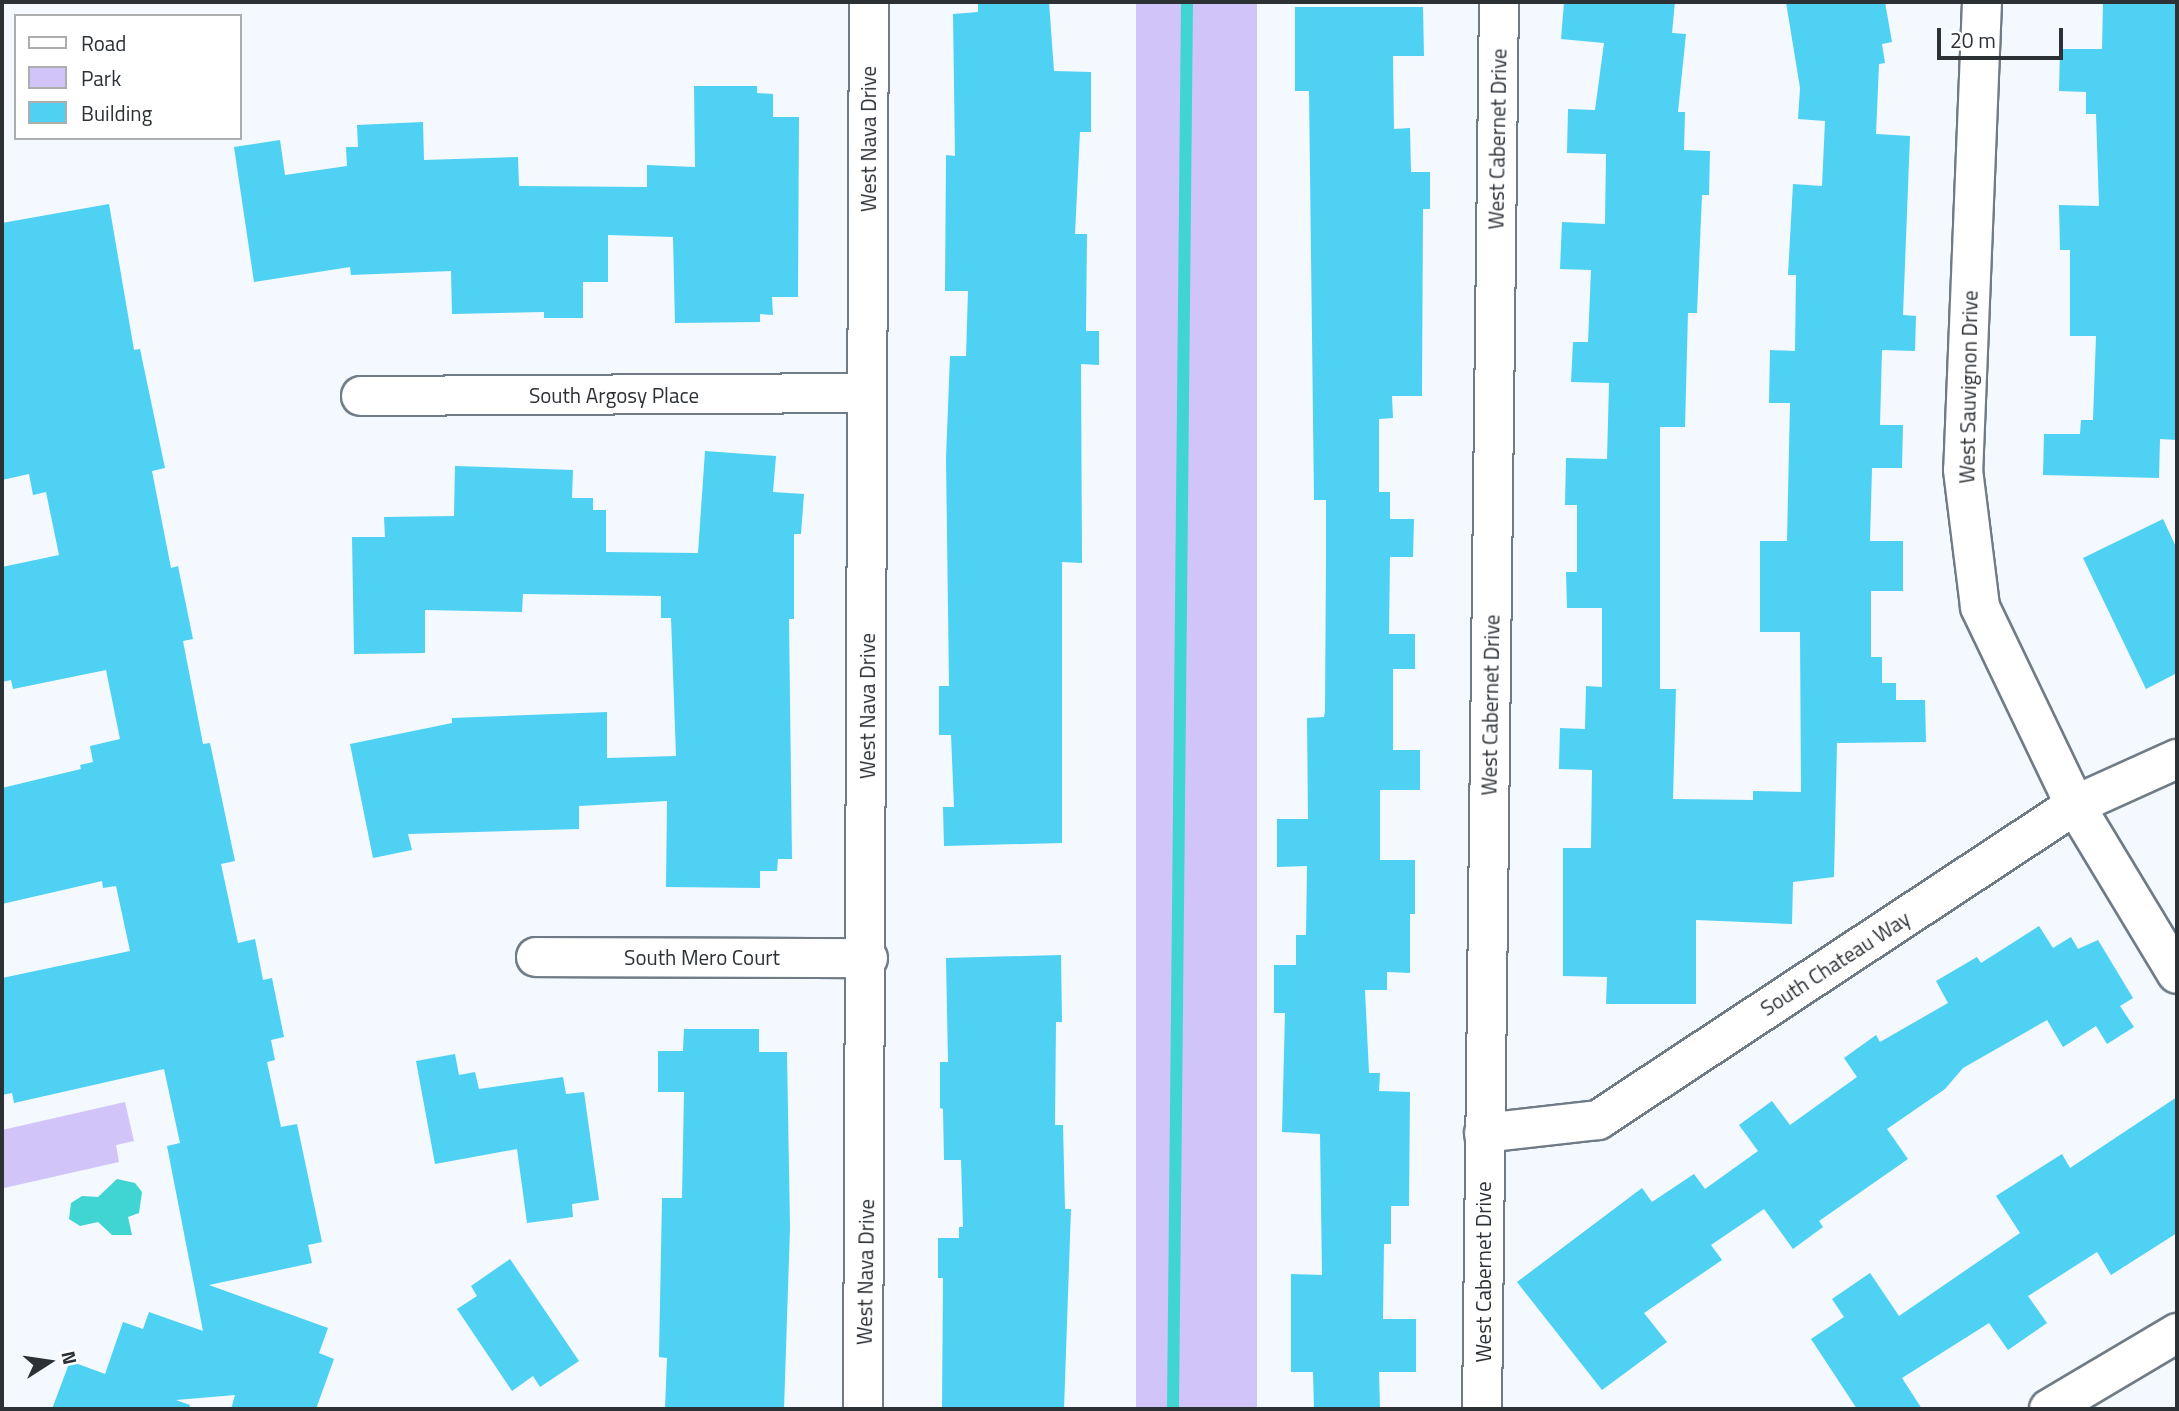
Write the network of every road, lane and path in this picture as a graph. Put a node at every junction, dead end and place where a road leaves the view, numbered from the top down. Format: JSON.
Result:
{"nodes":[{"id":1,"x":869,"y":2,"type":"edge"},
{"id":2,"x":1499,"y":2,"type":"edge"},
{"id":3,"x":1982,"y":2,"type":"edge"},
{"id":4,"x":867,"y":393,"type":"junction"},
{"id":5,"x":361,"y":396,"type":"dead end"},
{"id":6,"x":2177,"y":759,"type":"edge"},
{"id":7,"x":2075,"y":805,"type":"junction"},
{"id":8,"x":536,"y":957,"type":"dead end"},
{"id":9,"x":868,"y":958,"type":"junction"},
{"id":10,"x":2177,"y":974,"type":"edge"},
{"id":11,"x":1484,"y":1133,"type":"junction"},
{"id":12,"x":2177,"y":1333,"type":"edge"},
{"id":13,"x":863,"y":1409,"type":"edge"},
{"id":14,"x":1482,"y":1409,"type":"edge"},
{"id":15,"x":2049,"y":1409,"type":"edge"}],
"edges":[{"from":1,"to":4,"type":"street","name":"West Nava Drive"},
{"from":2,"to":11,"type":"street","name":"West Cabernet Drive"},
{"from":3,"to":7,"type":"street","name":"West Sauvignon Drive"},
{"from":4,"to":5,"type":"street","name":"South Argosy Place"},
{"from":4,"to":9,"type":"street","name":"West Nava Drive"},
{"from":6,"to":7,"type":"street","name":"South Chateau Way"},
{"from":7,"to":10,"type":"street","name":"West Sauvignon Drive"},
{"from":7,"to":11,"type":"street","name":"South Chateau Way"},
{"from":8,"to":9,"type":"street","name":"South Mero Court"},
{"from":9,"to":13,"type":"street","name":"West Nava Drive"},
{"from":11,"to":14,"type":"street","name":"West Cabernet Drive"},
{"from":12,"to":15,"type":"street"}]}
